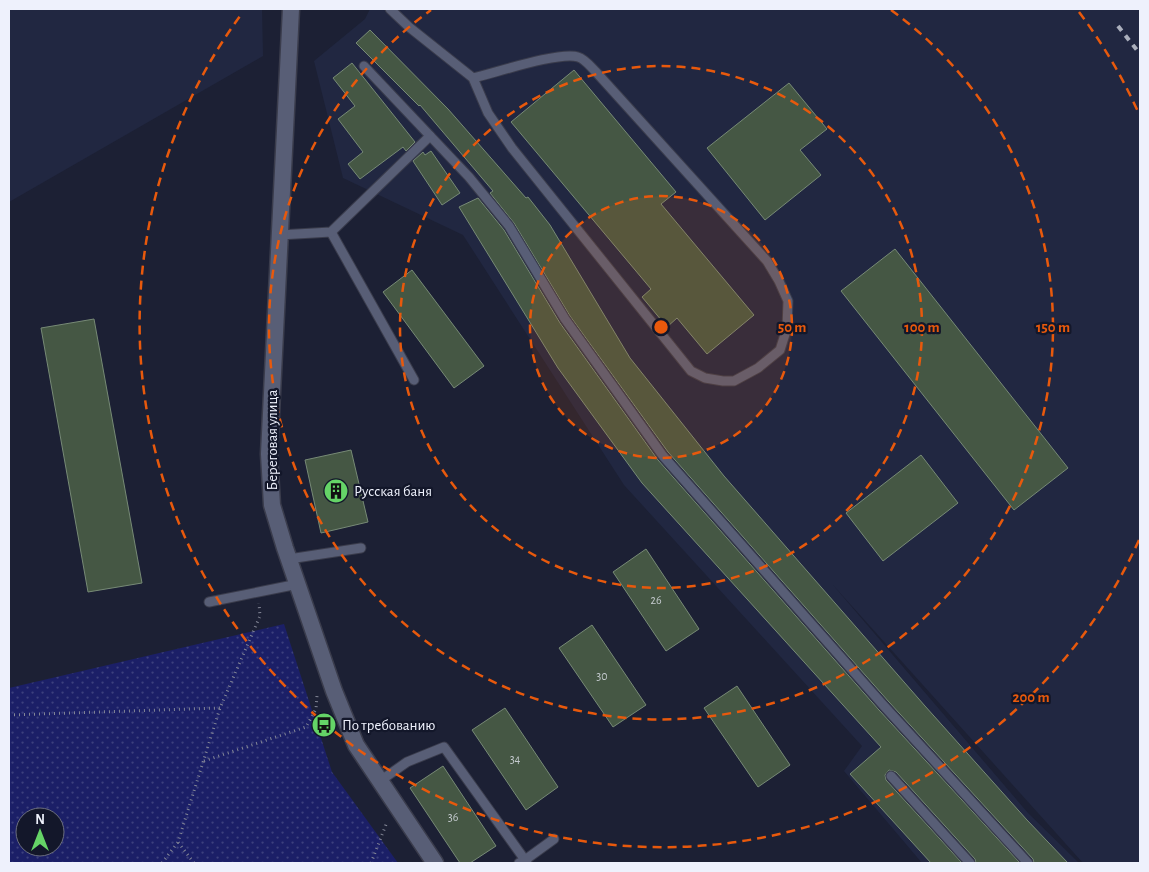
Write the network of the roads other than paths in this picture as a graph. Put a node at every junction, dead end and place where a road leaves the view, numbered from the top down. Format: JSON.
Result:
{"nodes":[{"id":1,"x":291,"y":9,"type":"edge"},
{"id":2,"x":390,"y":9,"type":"edge"},
{"id":3,"x":364,"y":66,"type":"dead end"},
{"id":4,"x":473,"y":78,"type":"junction"},
{"id":5,"x":430,"y":136,"type":"junction"},
{"id":6,"x":331,"y":232,"type":"junction"},
{"id":7,"x":279,"y":235,"type":"junction"},
{"id":8,"x":414,"y":380,"type":"dead end"},
{"id":9,"x":361,"y":548,"type":"dead end"},
{"id":10,"x":289,"y":559,"type":"junction"},
{"id":11,"x":298,"y":584,"type":"junction"},
{"id":12,"x":209,"y":602,"type":"dead end"},
{"id":13,"x":892,"y":776,"type":"dead end"},
{"id":14,"x":380,"y":781,"type":"junction"},
{"id":15,"x":554,"y":839,"type":"dead end"},
{"id":16,"x":524,"y":862,"type":"edge"},
{"id":17,"x":435,"y":863,"type":"edge"},
{"id":18,"x":970,"y":863,"type":"edge"},
{"id":19,"x":1028,"y":863,"type":"edge"}],
"edges":[{"from":1,"to":7,"type":"street","name":"Береговая улица"},
{"from":2,"to":4,"type":"lane"},
{"from":3,"to":5,"type":"lane"},
{"from":4,"to":4,"type":"lane"},
{"from":5,"to":6,"type":"lane"},
{"from":5,"to":19,"type":"lane"},
{"from":6,"to":7,"type":"lane"},
{"from":6,"to":8,"type":"lane"},
{"from":7,"to":10,"type":"street","name":"Береговая улица"},
{"from":9,"to":10,"type":"lane"},
{"from":10,"to":11,"type":"street","name":"Береговая улица"},
{"from":11,"to":12,"type":"lane"},
{"from":11,"to":14,"type":"street","name":"Береговая улица"},
{"from":13,"to":18,"type":"lane"},
{"from":14,"to":16,"type":"lane"},
{"from":14,"to":17,"type":"street","name":"Береговая улица"},
{"from":15,"to":16,"type":"lane"}]}
